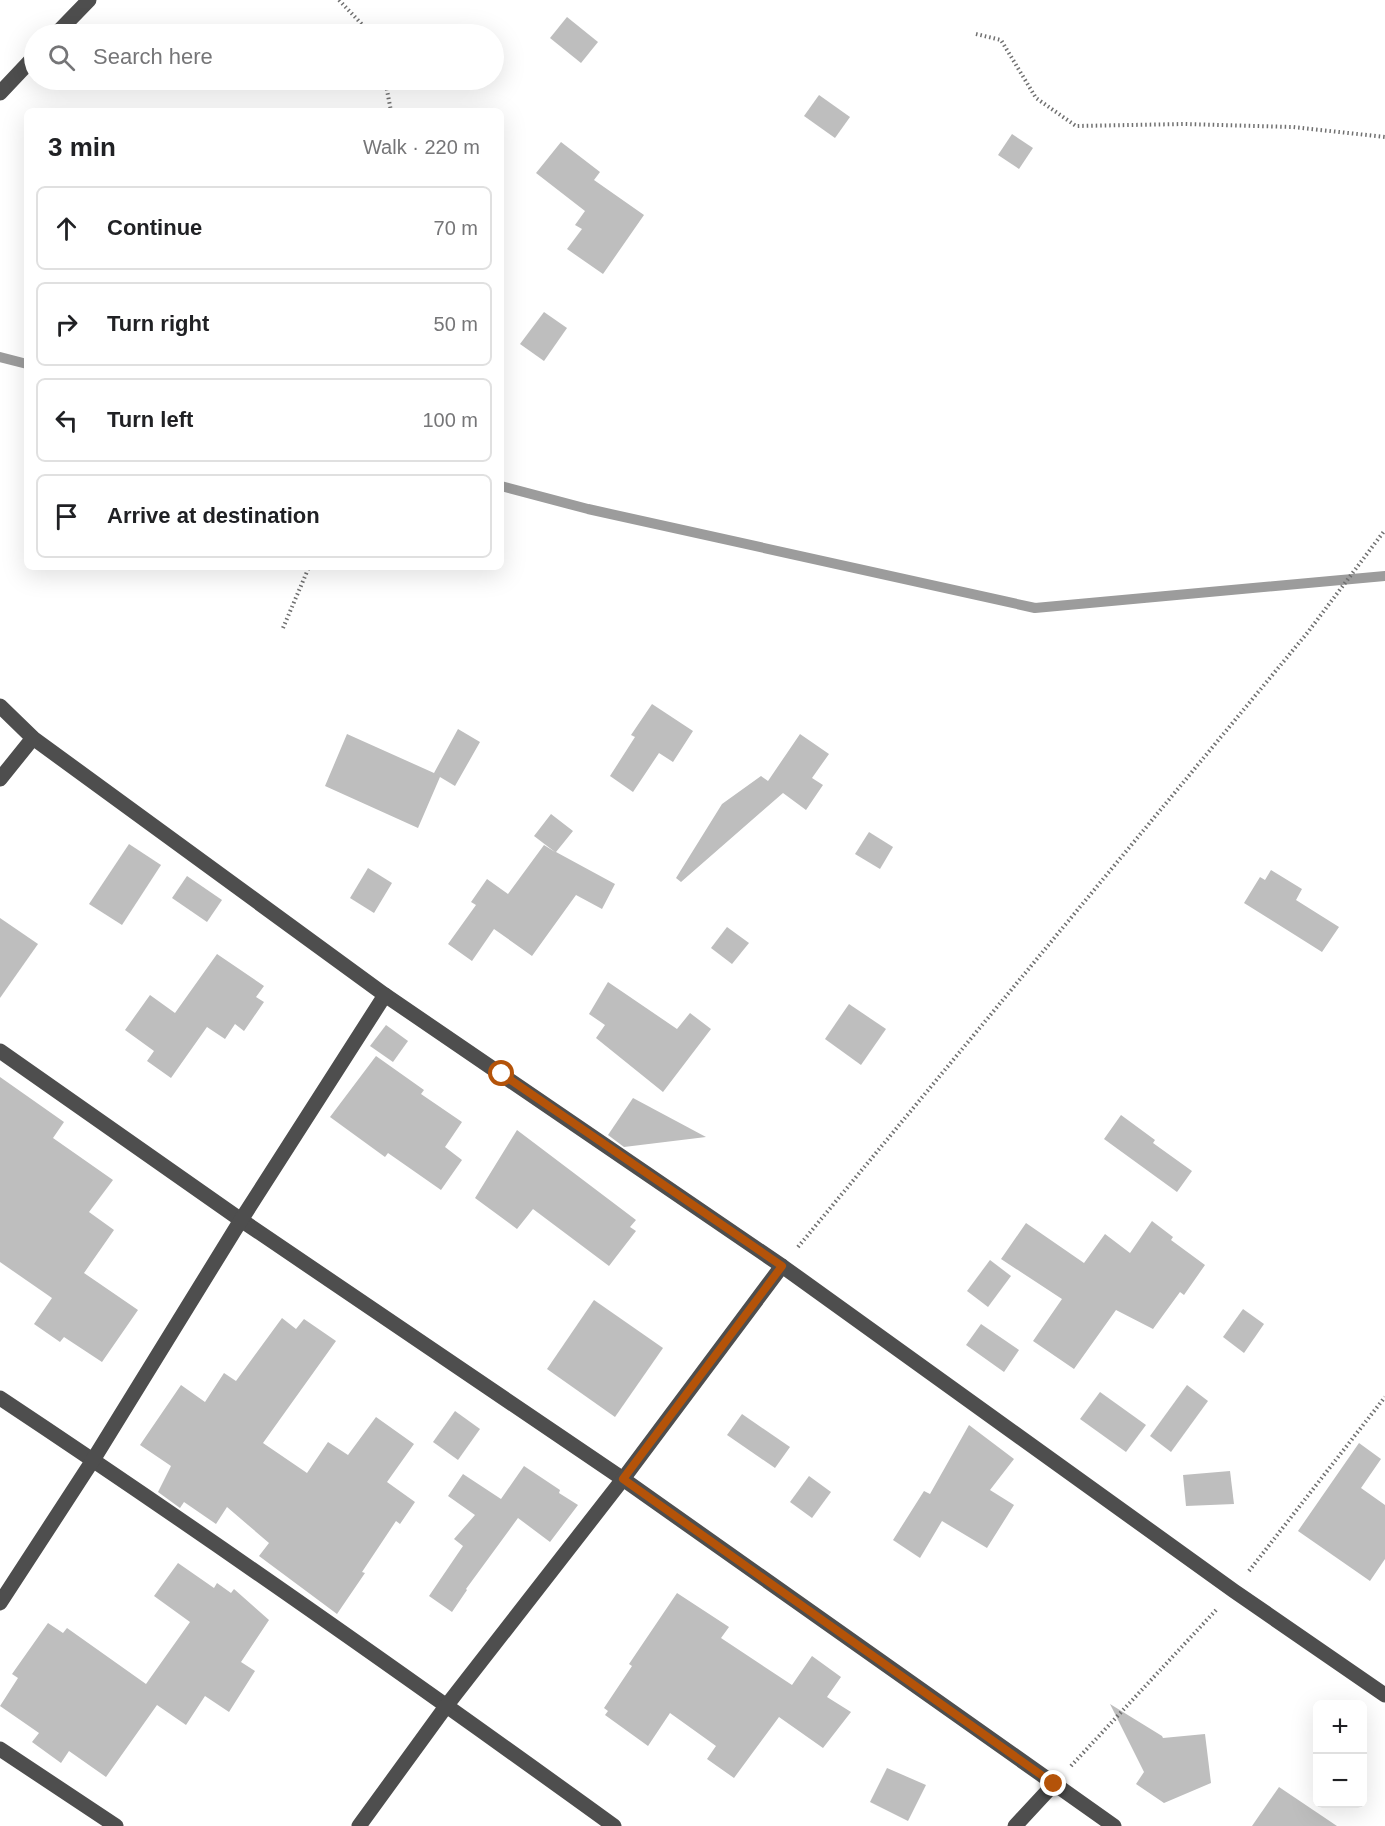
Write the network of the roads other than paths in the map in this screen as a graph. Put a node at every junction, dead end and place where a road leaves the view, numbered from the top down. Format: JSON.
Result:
{"nodes":[{"id":1,"x":89,"y":0,"type":"edge"},
{"id":2,"x":66,"y":24,"type":"edge"},
{"id":3,"x":24,"y":68,"type":"edge"},
{"id":4,"x":0,"y":93,"type":"edge"},
{"id":5,"x":0,"y":706,"type":"edge"},
{"id":6,"x":33,"y":738,"type":"junction"},
{"id":7,"x":0,"y":779,"type":"edge"},
{"id":8,"x":385,"y":995,"type":"junction"},
{"id":9,"x":0,"y":1051,"type":"edge"},
{"id":10,"x":241,"y":1220,"type":"junction"},
{"id":11,"x":782,"y":1266,"type":"junction"},
{"id":12,"x":0,"y":1398,"type":"edge"},
{"id":13,"x":93,"y":1460,"type":"junction"},
{"id":14,"x":623,"y":1479,"type":"junction"},
{"id":15,"x":0,"y":1604,"type":"edge"},
{"id":16,"x":1385,"y":1695,"type":"edge"},
{"id":17,"x":447,"y":1705,"type":"junction"},
{"id":18,"x":0,"y":1749,"type":"edge"},
{"id":19,"x":1054,"y":1784,"type":"junction"},
{"id":20,"x":116,"y":1826,"type":"edge"},
{"id":21,"x":359,"y":1826,"type":"edge"},
{"id":22,"x":614,"y":1826,"type":"edge"},
{"id":23,"x":1015,"y":1826,"type":"edge"},
{"id":24,"x":1114,"y":1826,"type":"edge"}],
"edges":[{"from":1,"to":2,"type":"street"},
{"from":3,"to":4,"type":"street"},
{"from":5,"to":6,"type":"street"},
{"from":6,"to":7,"type":"street"},
{"from":6,"to":8,"type":"street"},
{"from":8,"to":10,"type":"street"},
{"from":8,"to":11,"type":"street"},
{"from":9,"to":10,"type":"street"},
{"from":10,"to":13,"type":"street"},
{"from":10,"to":14,"type":"street"},
{"from":11,"to":14,"type":"street"},
{"from":11,"to":16,"type":"street"},
{"from":12,"to":13,"type":"street"},
{"from":13,"to":15,"type":"street"},
{"from":13,"to":17,"type":"street"},
{"from":14,"to":17,"type":"street"},
{"from":14,"to":19,"type":"street"},
{"from":17,"to":21,"type":"street"},
{"from":17,"to":22,"type":"street"},
{"from":18,"to":20,"type":"street"},
{"from":19,"to":23,"type":"street"},
{"from":19,"to":24,"type":"street"}]}
